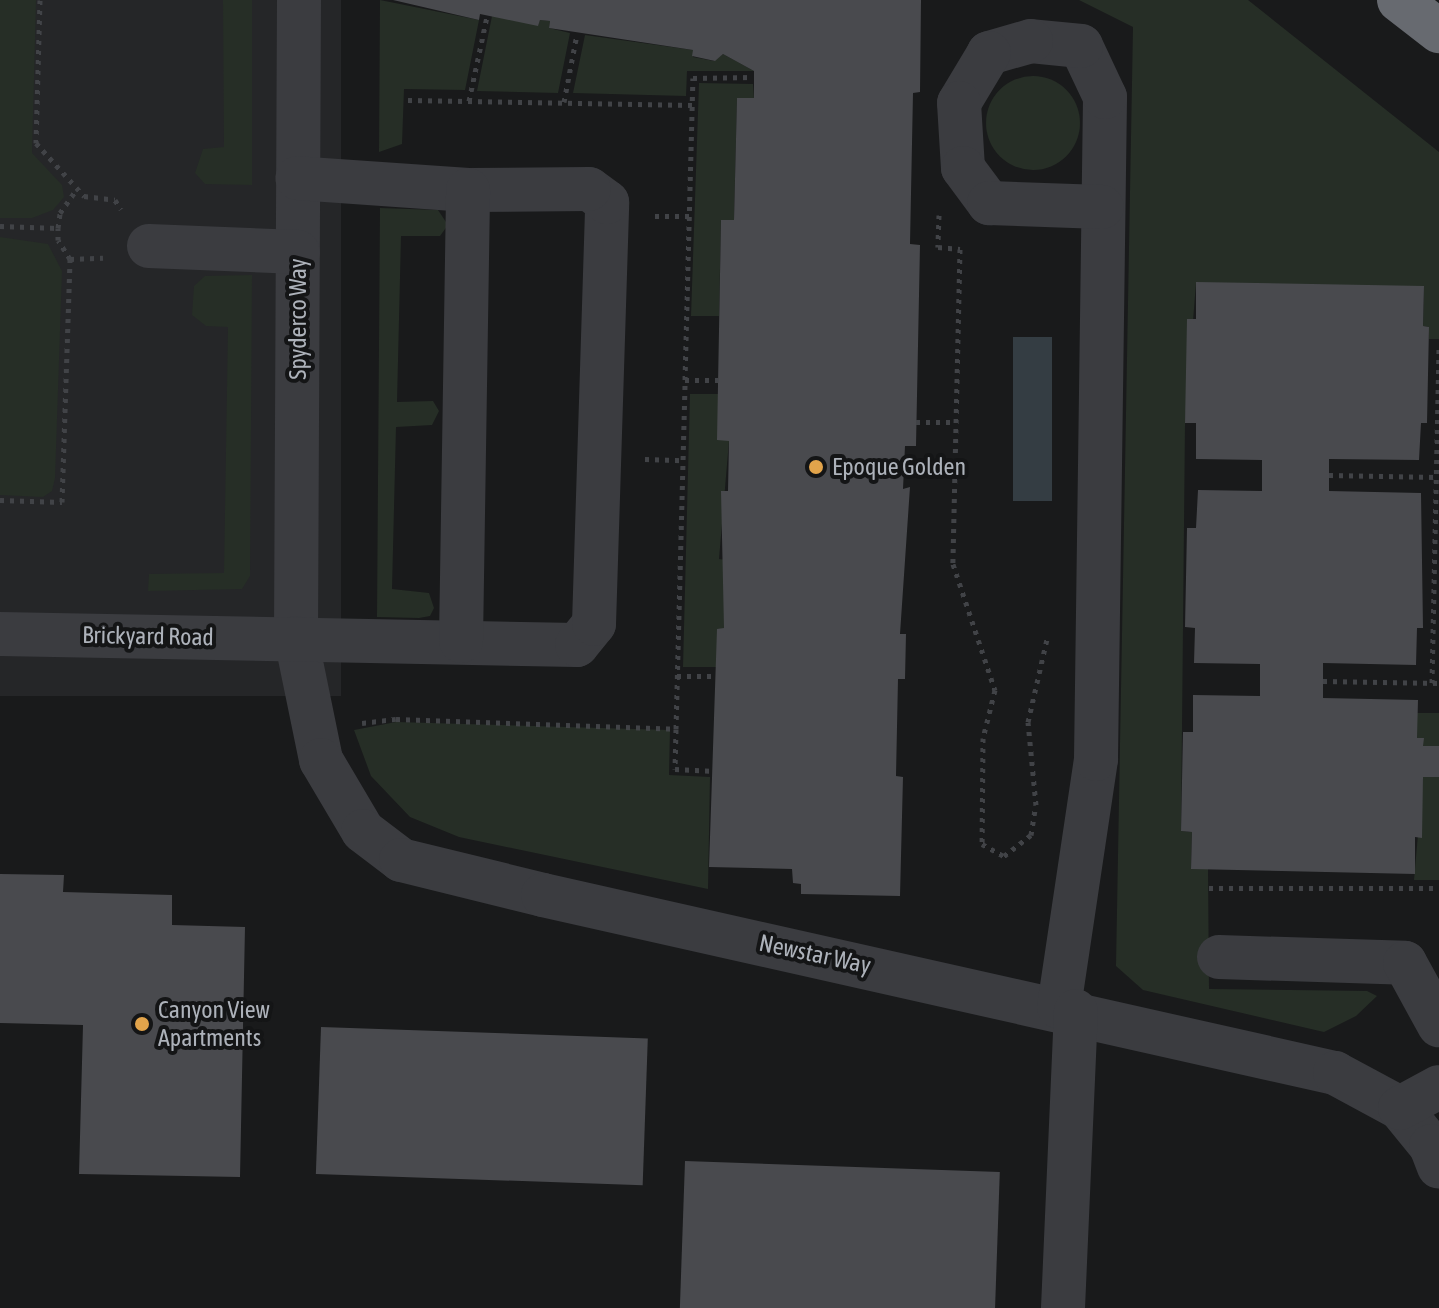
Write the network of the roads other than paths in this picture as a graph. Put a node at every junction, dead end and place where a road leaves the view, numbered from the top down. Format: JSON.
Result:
{"nodes":[{"id":1,"x":299,"y":0,"type":"edge"},
{"id":2,"x":1399,"y":0,"type":"edge"},
{"id":3,"x":1439,"y":31,"type":"edge"},
{"id":4,"x":297,"y":178,"type":"junction"},
{"id":5,"x":468,"y":190,"type":"junction"},
{"id":6,"x":1102,"y":207,"type":"junction"},
{"id":7,"x":129,"y":239,"type":"road end"},
{"id":8,"x":298,"y":252,"type":"junction"},
{"id":9,"x":0,"y":634,"type":"edge"},
{"id":10,"x":296,"y":638,"type":"junction"},
{"id":11,"x":461,"y":641,"type":"junction"},
{"id":12,"x":1219,"y":957,"type":"dead end"},
{"id":13,"x":1068,"y":1009,"type":"junction"},
{"id":14,"x":1439,"y":1025,"type":"edge"},
{"id":15,"x":1439,"y":1087,"type":"edge"},
{"id":16,"x":1400,"y":1108,"type":"junction"},
{"id":17,"x":1439,"y":1167,"type":"edge"},
{"id":18,"x":1063,"y":1308,"type":"edge"}],
"edges":[{"from":1,"to":4,"type":"street","name":"Spyderco Way"},
{"from":2,"to":3,"type":"highway"},
{"from":4,"to":5,"type":"street"},
{"from":4,"to":8,"type":"street","name":"Spyderco Way"},
{"from":5,"to":11,"type":"street"},
{"from":5,"to":11,"type":"street","name":"Brickyard Road"},
{"from":6,"to":6,"type":"street"},
{"from":6,"to":13,"type":"street"},
{"from":7,"to":8,"type":"street"},
{"from":8,"to":10,"type":"street","name":"Spyderco Way"},
{"from":9,"to":10,"type":"street","name":"Brickyard Road"},
{"from":10,"to":11,"type":"street","name":"Brickyard Road"},
{"from":10,"to":13,"type":"street","name":"Newstar Way"},
{"from":12,"to":14,"type":"street"},
{"from":13,"to":16,"type":"street","name":"Newstar Way"},
{"from":13,"to":18,"type":"street"},
{"from":15,"to":16,"type":"street"},
{"from":16,"to":17,"type":"street","name":"Newstar Way"}]}
